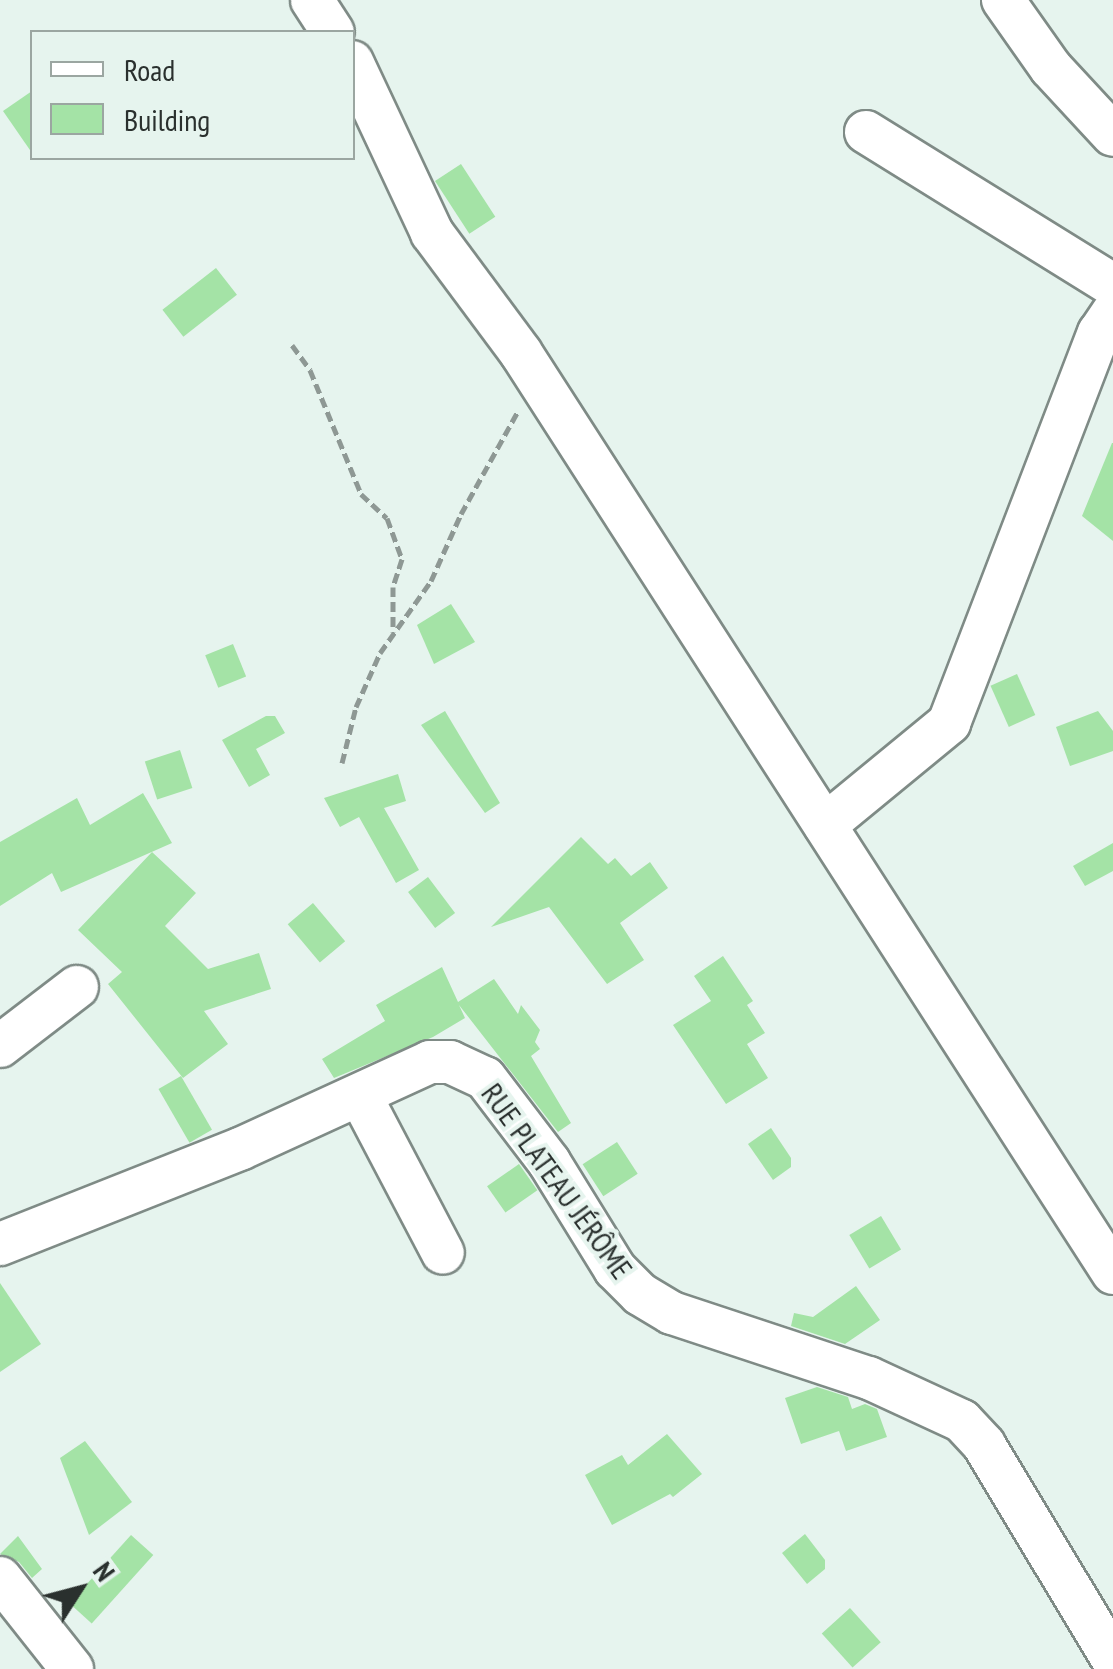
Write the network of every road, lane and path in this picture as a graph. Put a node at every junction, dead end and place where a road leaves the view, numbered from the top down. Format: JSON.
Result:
{"nodes":[{"id":1,"x":312,"y":0,"type":"edge"},
{"id":2,"x":1003,"y":0,"type":"edge"},
{"id":3,"x":332,"y":30,"type":"edge"},
{"id":4,"x":355,"y":68,"type":"edge"},
{"id":5,"x":866,"y":132,"type":"dead end"},
{"id":6,"x":1113,"y":134,"type":"edge"},
{"id":7,"x":1113,"y":285,"type":"edge"},
{"id":8,"x":1113,"y":312,"type":"edge"},
{"id":9,"x":292,"y":345,"type":"dead end"},
{"id":10,"x":521,"y":353,"type":"junction"},
{"id":11,"x":393,"y":634,"type":"junction"},
{"id":12,"x":342,"y":763,"type":"dead end"},
{"id":13,"x":825,"y":825,"type":"junction"},
{"id":14,"x":77,"y":986,"type":"dead end"},
{"id":15,"x":0,"y":1046,"type":"edge"},
{"id":16,"x":360,"y":1096,"type":"junction"},
{"id":17,"x":0,"y":1244,"type":"edge"},
{"id":18,"x":443,"y":1253,"type":"dead end"},
{"id":19,"x":1113,"y":1273,"type":"edge"},
{"id":20,"x":0,"y":1578,"type":"edge"},
{"id":21,"x":1113,"y":1660,"type":"edge"},
{"id":22,"x":72,"y":1669,"type":"edge"}],
"edges":[{"from":1,"to":3,"type":"street"},
{"from":2,"to":6,"type":"street"},
{"from":4,"to":10,"type":"street"},
{"from":5,"to":7,"type":"street"},
{"from":8,"to":13,"type":"street"},
{"from":9,"to":11,"type":"path"},
{"from":10,"to":11,"type":"path"},
{"from":10,"to":13,"type":"street"},
{"from":11,"to":12,"type":"path"},
{"from":13,"to":19,"type":"street"},
{"from":14,"to":15,"type":"street"},
{"from":16,"to":17,"type":"street","name":"RUE PLATEAU JÉRÔME"},
{"from":16,"to":18,"type":"street"},
{"from":16,"to":21,"type":"street","name":"RUE PLATEAU JÉRÔME"},
{"from":20,"to":22,"type":"street"}]}
